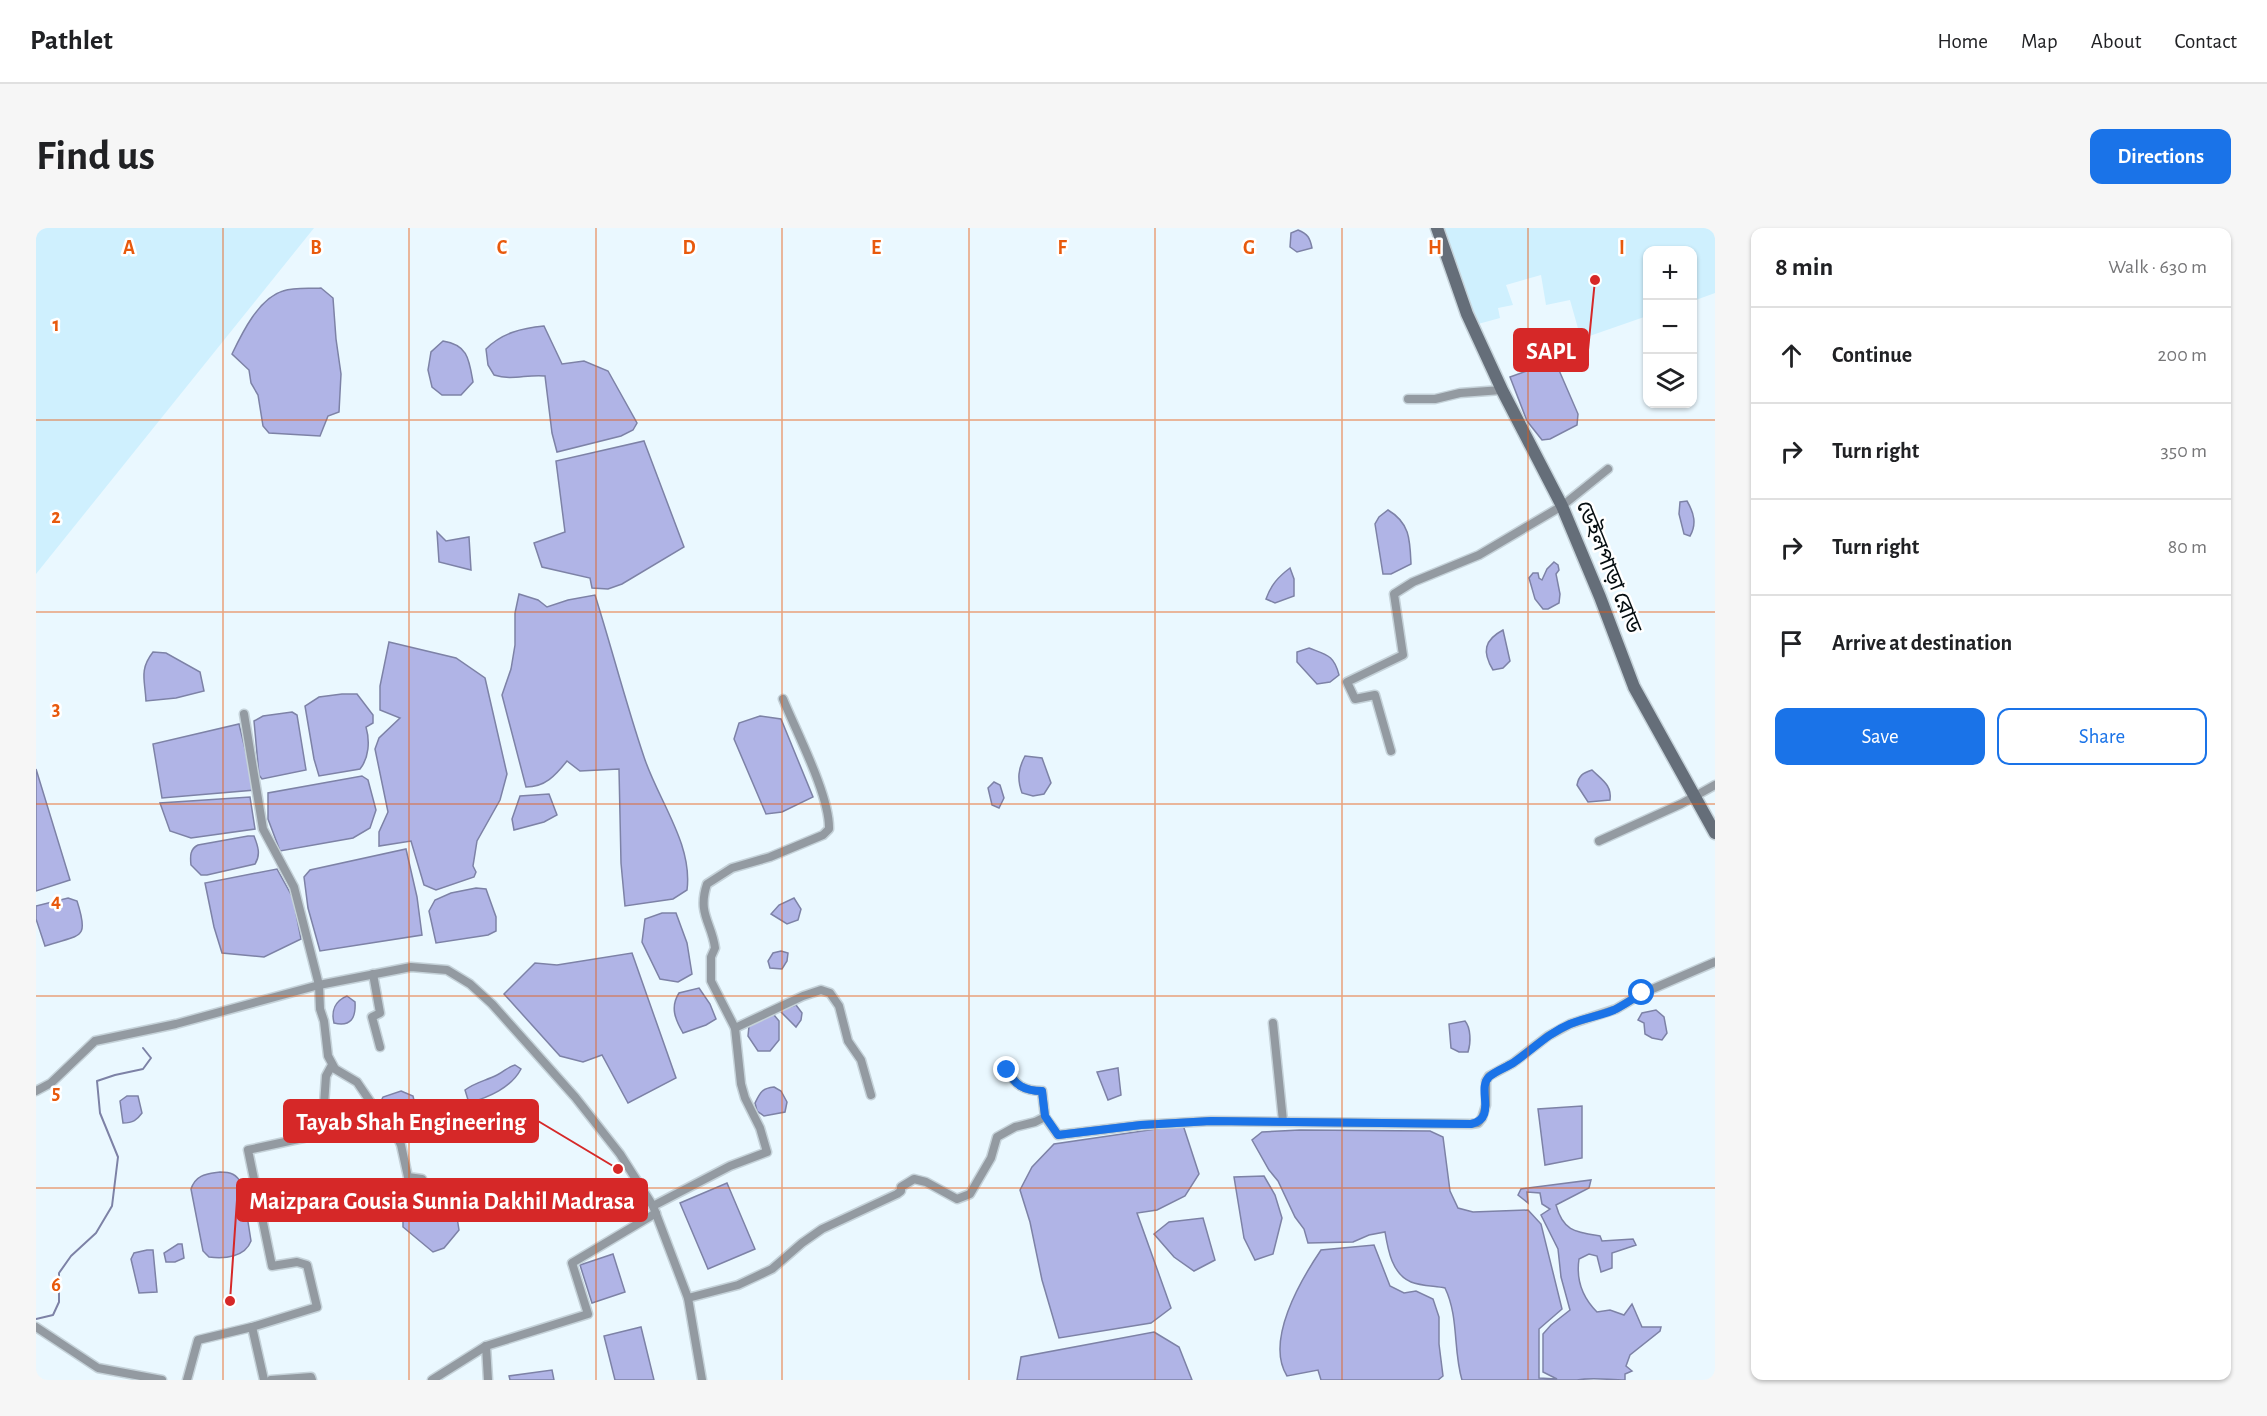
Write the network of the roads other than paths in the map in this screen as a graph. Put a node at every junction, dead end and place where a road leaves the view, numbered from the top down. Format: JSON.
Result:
{"nodes":[{"id":1,"x":1437,"y":228,"type":"edge"},
{"id":2,"x":1502,"y":390,"type":"junction"},
{"id":3,"x":1408,"y":399,"type":"dead end"},
{"id":4,"x":1608,"y":469,"type":"dead end"},
{"id":5,"x":1562,"y":506,"type":"junction"},
{"id":6,"x":783,"y":699,"type":"dead end"},
{"id":7,"x":244,"y":714,"type":"dead end"},
{"id":8,"x":1391,"y":752,"type":"dead end"},
{"id":9,"x":1715,"y":785,"type":"edge"},
{"id":10,"x":1693,"y":796,"type":"junction"},
{"id":11,"x":1715,"y":834,"type":"edge"},
{"id":12,"x":1599,"y":841,"type":"dead end"},
{"id":13,"x":1715,"y":962,"type":"edge"},
{"id":14,"x":373,"y":974,"type":"junction"},
{"id":15,"x":320,"y":985,"type":"junction"},
{"id":16,"x":1273,"y":1023,"type":"dead end"},
{"id":17,"x":735,"y":1028,"type":"junction"},
{"id":18,"x":380,"y":1047,"type":"dead end"},
{"id":19,"x":333,"y":1065,"type":"junction"},
{"id":20,"x":1007,"y":1070,"type":"dead end"},
{"id":21,"x":36,"y":1091,"type":"edge"},
{"id":22,"x":871,"y":1095,"type":"dead end"},
{"id":23,"x":1045,"y":1116,"type":"junction"},
{"id":24,"x":1283,"y":1122,"type":"junction"},
{"id":25,"x":422,"y":1179,"type":"dead end"},
{"id":26,"x":654,"y":1210,"type":"junction"},
{"id":27,"x":688,"y":1298,"type":"junction"},
{"id":28,"x":252,"y":1327,"type":"junction"},
{"id":29,"x":36,"y":1330,"type":"edge"},
{"id":30,"x":486,"y":1346,"type":"junction"},
{"id":31,"x":162,"y":1380,"type":"edge"},
{"id":32,"x":187,"y":1380,"type":"edge"},
{"id":33,"x":264,"y":1380,"type":"edge"},
{"id":34,"x":272,"y":1380,"type":"edge"},
{"id":35,"x":312,"y":1380,"type":"edge"},
{"id":36,"x":432,"y":1380,"type":"edge"},
{"id":37,"x":488,"y":1380,"type":"edge"},
{"id":38,"x":702,"y":1380,"type":"edge"}],
"edges":[{"from":1,"to":2,"type":"main road","name":"ডেইলপাড়া রোড"},
{"from":2,"to":3,"type":"street"},
{"from":2,"to":5,"type":"main road","name":"ডেইলপাড়া রোড"},
{"from":4,"to":5,"type":"street"},
{"from":5,"to":8,"type":"street"},
{"from":5,"to":10,"type":"main road","name":"ডেইলপাড়া রোড"},
{"from":6,"to":17,"type":"street"},
{"from":7,"to":15,"type":"street"},
{"from":9,"to":10,"type":"street"},
{"from":10,"to":11,"type":"main road","name":"ডেইলপাড়া রোড"},
{"from":10,"to":12,"type":"street"},
{"from":13,"to":24,"type":"street"},
{"from":14,"to":15,"type":"street"},
{"from":14,"to":18,"type":"street"},
{"from":14,"to":26,"type":"street"},
{"from":15,"to":19,"type":"street"},
{"from":15,"to":21,"type":"street"},
{"from":16,"to":24,"type":"street"},
{"from":17,"to":22,"type":"street"},
{"from":17,"to":26,"type":"street"},
{"from":19,"to":25,"type":"street"},
{"from":19,"to":28,"type":"street"},
{"from":20,"to":23,"type":"street"},
{"from":23,"to":24,"type":"street"},
{"from":23,"to":27,"type":"street"},
{"from":26,"to":27,"type":"street"},
{"from":26,"to":30,"type":"street"},
{"from":27,"to":38,"type":"street"},
{"from":28,"to":32,"type":"street"},
{"from":28,"to":33,"type":"street"},
{"from":29,"to":31,"type":"street"},
{"from":30,"to":36,"type":"street"},
{"from":30,"to":37,"type":"street"},
{"from":34,"to":35,"type":"street"}]}
